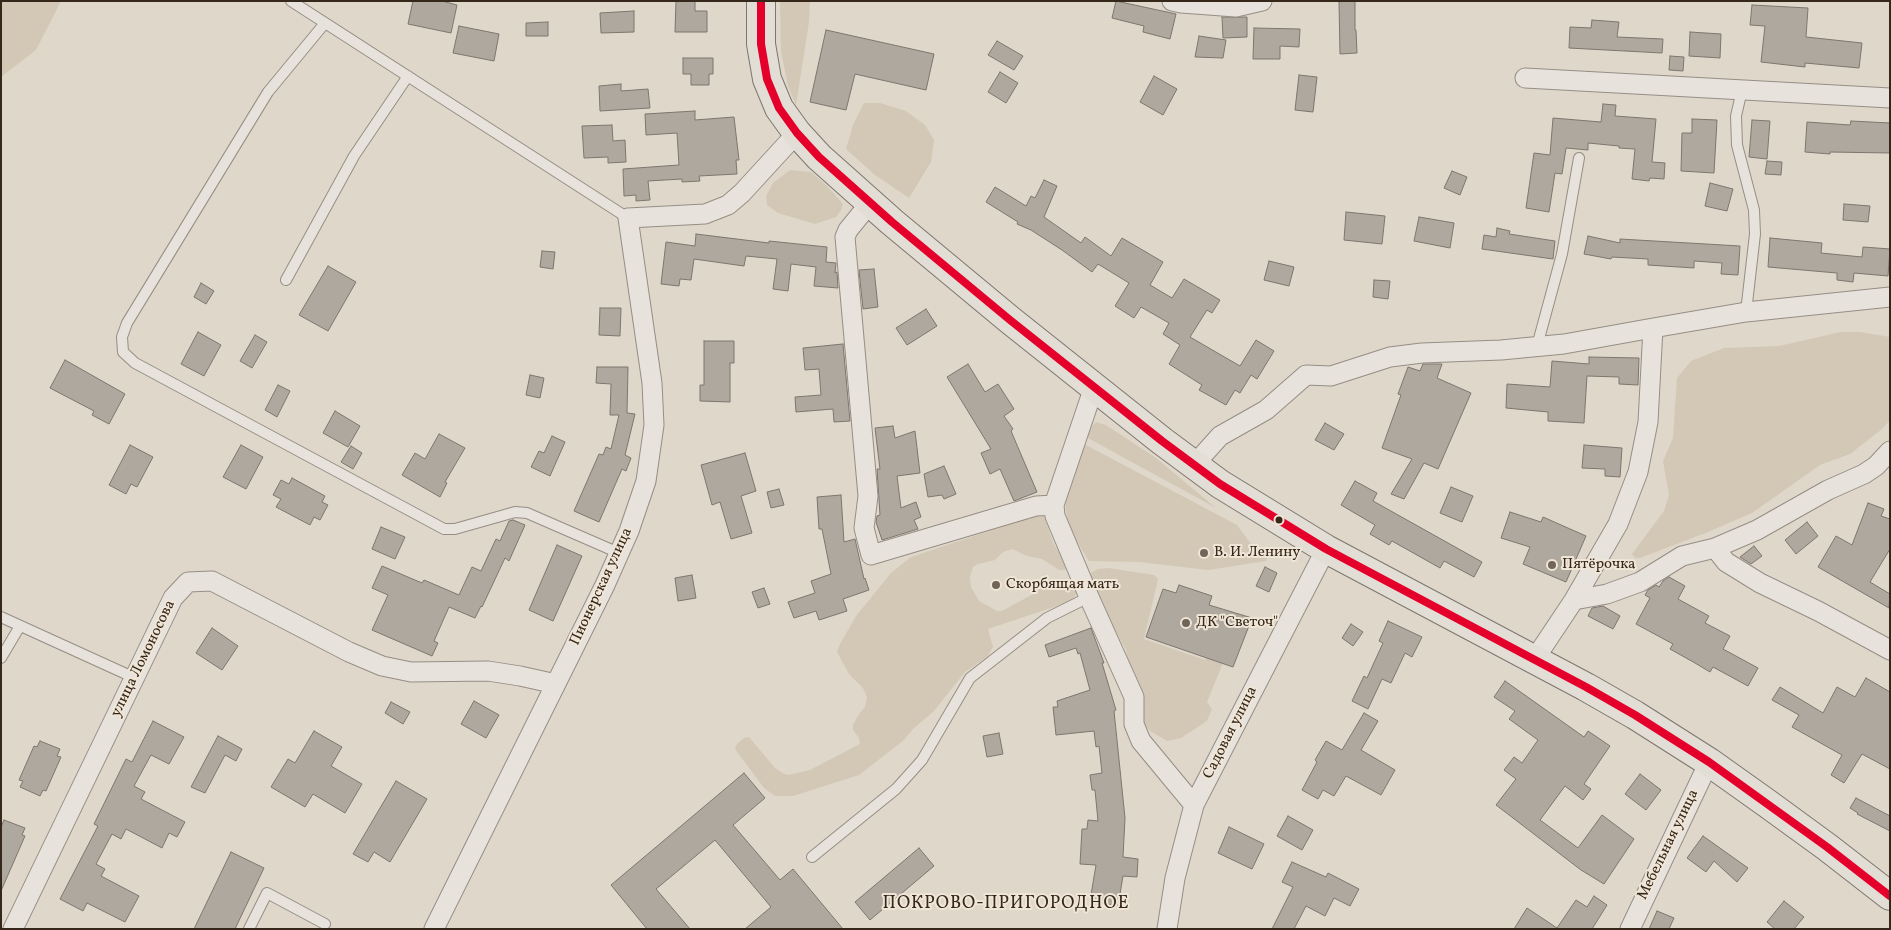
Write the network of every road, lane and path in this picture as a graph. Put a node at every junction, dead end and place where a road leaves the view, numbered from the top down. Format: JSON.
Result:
{"nodes":[{"id":1,"x":291,"y":1,"type":"edge"},
{"id":2,"x":1172,"y":1,"type":"edge"},
{"id":3,"x":1262,"y":1,"type":"edge"},
{"id":4,"x":761,"y":6,"type":"edge"},
{"id":5,"x":325,"y":23,"type":"junction"},
{"id":6,"x":408,"y":76,"type":"junction"},
{"id":7,"x":1525,"y":78,"type":"dead end"},
{"id":8,"x":1742,"y":90,"type":"junction"},
{"id":9,"x":1890,"y":98,"type":"edge"},
{"id":10,"x":797,"y":133,"type":"junction"},
{"id":11,"x":1579,"y":158,"type":"dead end"},
{"id":12,"x":870,"y":203,"type":"junction"},
{"id":13,"x":628,"y":218,"type":"junction"},
{"id":14,"x":286,"y":280,"type":"dead end"},
{"id":15,"x":1890,"y":297,"type":"edge"},
{"id":16,"x":1746,"y":312,"type":"junction"},
{"id":17,"x":1653,"y":328,"type":"junction"},
{"id":18,"x":1537,"y":346,"type":"junction"},
{"id":19,"x":1094,"y":387,"type":"junction"},
{"id":20,"x":1890,"y":451,"type":"edge"},
{"id":21,"x":1194,"y":465,"type":"junction"},
{"id":22,"x":1054,"y":505,"type":"junction"},
{"id":23,"x":1715,"y":548,"type":"junction"},
{"id":24,"x":1326,"y":550,"type":"junction"},
{"id":25,"x":619,"y":553,"type":"junction"},
{"id":26,"x":1089,"y":597,"type":"junction"},
{"id":27,"x":1574,"y":600,"type":"junction"},
{"id":28,"x":1,"y":617,"type":"edge"},
{"id":29,"x":20,"y":626,"type":"junction"},
{"id":30,"x":1890,"y":650,"type":"edge"},
{"id":31,"x":1,"y":658,"type":"edge"},
{"id":32,"x":1534,"y":660,"type":"junction"},
{"id":33,"x":134,"y":678,"type":"junction"},
{"id":34,"x":556,"y":684,"type":"junction"},
{"id":35,"x":1709,"y":762,"type":"junction"},
{"id":36,"x":1194,"y":805,"type":"junction"},
{"id":37,"x":812,"y":858,"type":"dead end"},
{"id":38,"x":1890,"y":896,"type":"edge"},
{"id":39,"x":327,"y":927,"type":"edge"},
{"id":40,"x":13,"y":929,"type":"edge"},
{"id":41,"x":249,"y":929,"type":"edge"},
{"id":42,"x":434,"y":929,"type":"edge"},
{"id":43,"x":1168,"y":929,"type":"edge"},
{"id":44,"x":1630,"y":929,"type":"edge"}],
"edges":[{"from":1,"to":5,"type":"lane"},
{"from":2,"to":3,"type":"street"},
{"from":4,"to":10,"type":"main road"},
{"from":5,"to":6,"type":"lane"},
{"from":5,"to":25,"type":"lane"},
{"from":6,"to":13,"type":"lane"},
{"from":6,"to":14,"type":"lane"},
{"from":7,"to":8,"type":"street"},
{"from":8,"to":9,"type":"street"},
{"from":8,"to":16,"type":"lane"},
{"from":10,"to":12,"type":"main road"},
{"from":10,"to":13,"type":"street"},
{"from":11,"to":18,"type":"lane"},
{"from":12,"to":19,"type":"main road"},
{"from":12,"to":22,"type":"street"},
{"from":13,"to":25,"type":"street","name":"Пионерская улица"},
{"from":15,"to":16,"type":"street"},
{"from":16,"to":17,"type":"street"},
{"from":17,"to":18,"type":"street"},
{"from":17,"to":27,"type":"street"},
{"from":18,"to":21,"type":"street"},
{"from":19,"to":21,"type":"main road"},
{"from":19,"to":22,"type":"street"},
{"from":20,"to":23,"type":"street"},
{"from":21,"to":24,"type":"main road"},
{"from":22,"to":26,"type":"street"},
{"from":23,"to":27,"type":"street"},
{"from":23,"to":30,"type":"street"},
{"from":24,"to":32,"type":"main road"},
{"from":24,"to":36,"type":"street","name":"Садовая улица"},
{"from":25,"to":34,"type":"street","name":"Пионерская улица"},
{"from":26,"to":36,"type":"street"},
{"from":26,"to":37,"type":"lane"},
{"from":27,"to":32,"type":"street"},
{"from":28,"to":29,"type":"lane"},
{"from":29,"to":31,"type":"lane"},
{"from":29,"to":33,"type":"lane"},
{"from":32,"to":35,"type":"main road"},
{"from":33,"to":34,"type":"street","name":"улица Ломоносова"},
{"from":33,"to":40,"type":"street","name":"улица Ломоносова"},
{"from":34,"to":42,"type":"street","name":"Пионерская улица"},
{"from":35,"to":38,"type":"main road"},
{"from":35,"to":44,"type":"street","name":"Мебельная улица"},
{"from":36,"to":43,"type":"street","name":"Садовая улица"},
{"from":39,"to":41,"type":"lane"}]}
